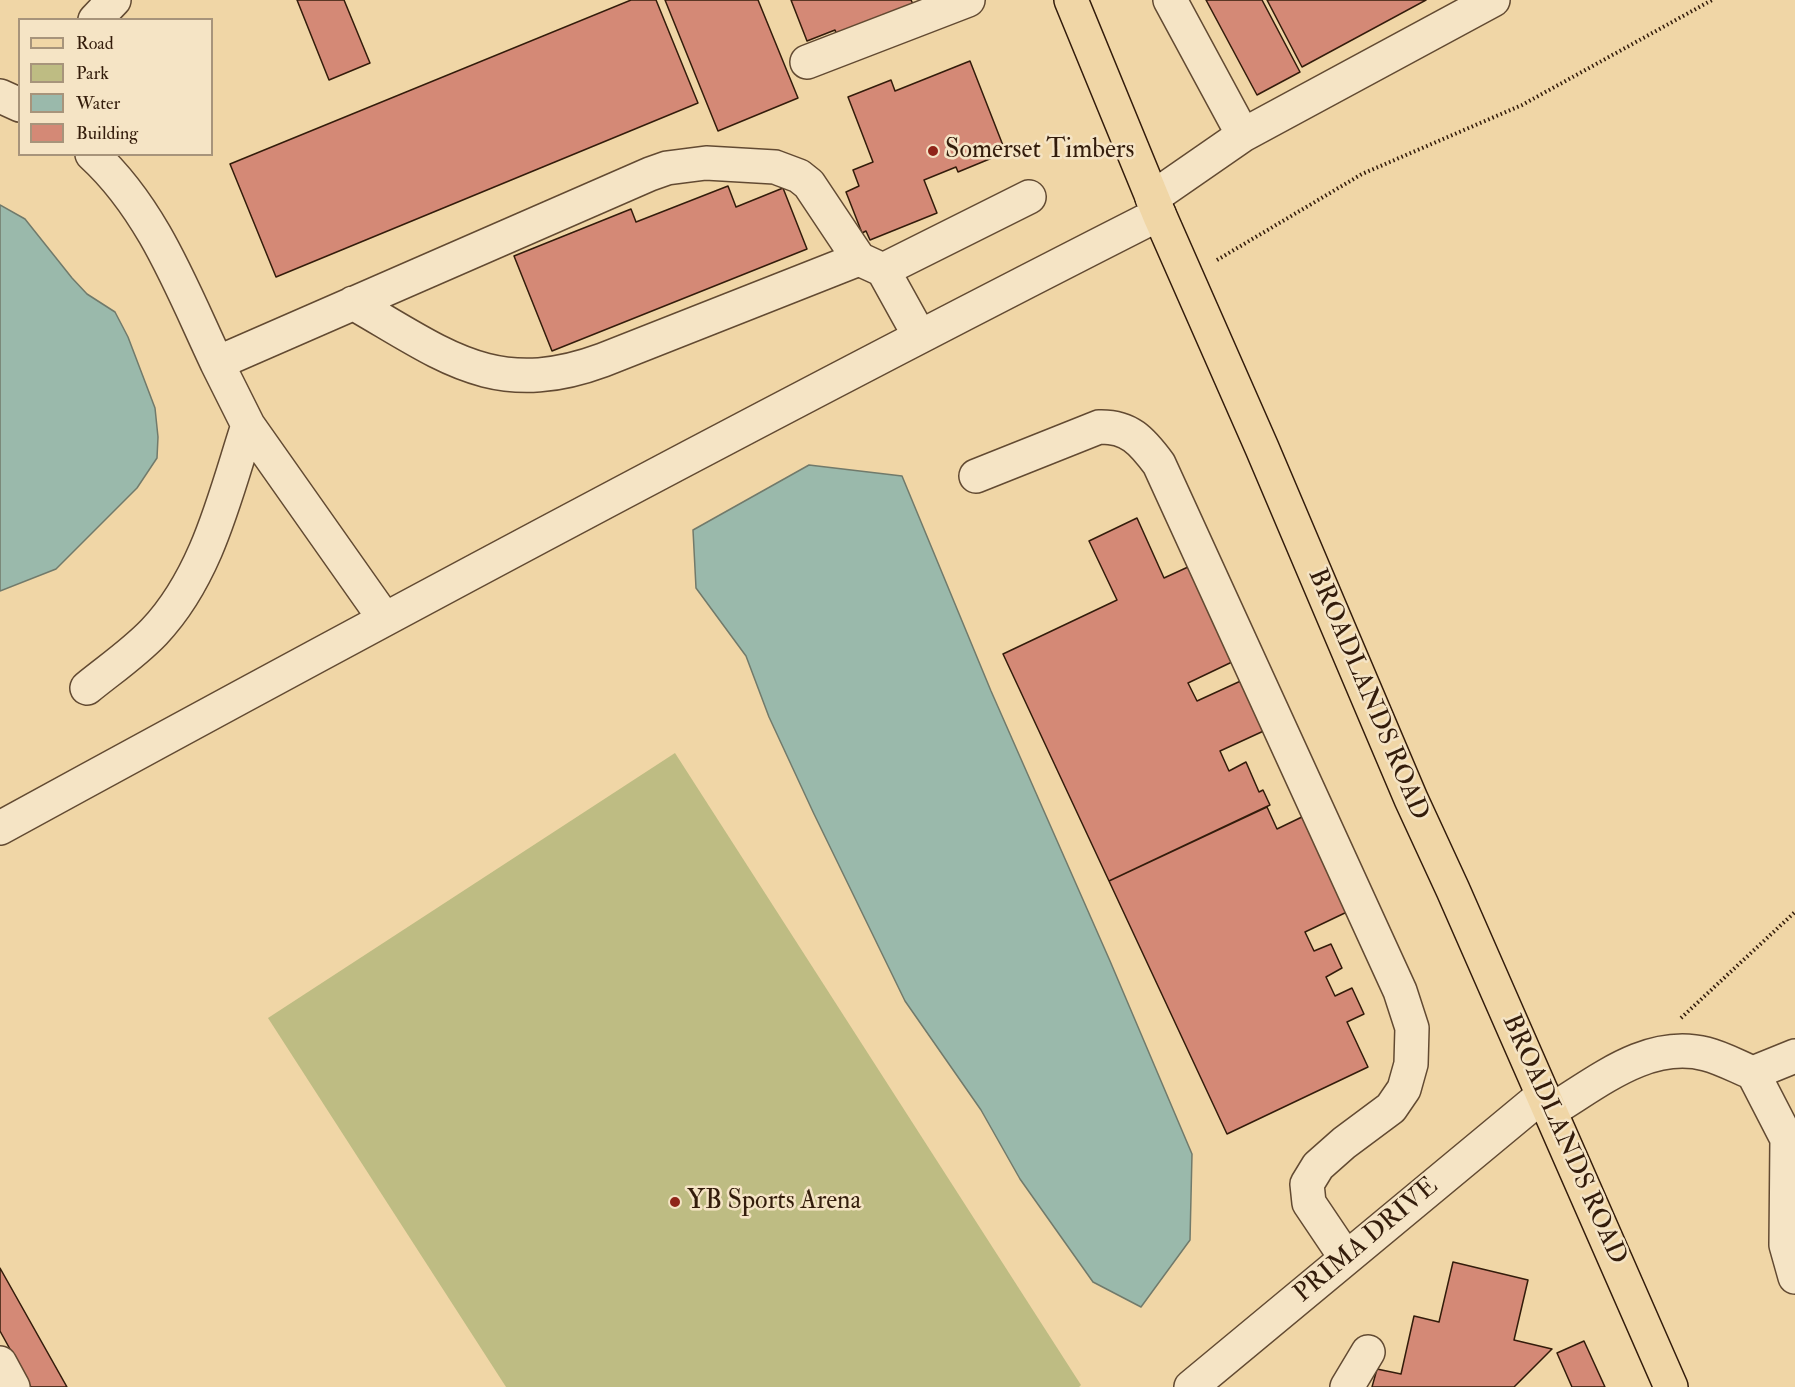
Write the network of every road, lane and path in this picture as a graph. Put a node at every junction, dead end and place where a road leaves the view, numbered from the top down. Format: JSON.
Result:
{"nodes":[{"id":1,"x":114,"y":0,"type":"edge"},
{"id":2,"x":968,"y":0,"type":"edge"},
{"id":3,"x":1071,"y":0,"type":"edge"},
{"id":4,"x":1170,"y":0,"type":"edge"},
{"id":5,"x":1493,"y":0,"type":"edge"},
{"id":6,"x":1712,"y":0,"type":"edge"},
{"id":7,"x":97,"y":18,"type":"edge"},
{"id":8,"x":807,"y":62,"type":"dead end"},
{"id":9,"x":0,"y":96,"type":"edge"},
{"id":10,"x":18,"y":104,"type":"edge"},
{"id":11,"x":1243,"y":135,"type":"junction"},
{"id":12,"x":94,"y":156,"type":"edge"},
{"id":13,"x":1029,"y":197,"type":"dead end"},
{"id":14,"x":1156,"y":206,"type":"junction"},
{"id":15,"x":871,"y":264,"type":"junction"},
{"id":16,"x":1187,"y":278,"type":"junction"},
{"id":17,"x":353,"y":303,"type":"junction"},
{"id":18,"x":919,"y":336,"type":"junction"},
{"id":19,"x":217,"y":363,"type":"junction"},
{"id":20,"x":248,"y":425,"type":"junction"},
{"id":21,"x":976,"y":476,"type":"dead end"},
{"id":22,"x":384,"y":618,"type":"junction"},
{"id":23,"x":87,"y":688,"type":"dead end"},
{"id":24,"x":0,"y":828,"type":"edge"},
{"id":25,"x":1795,"y":912,"type":"edge"},
{"id":26,"x":1679,"y":1019,"type":"dead end"},
{"id":27,"x":1795,"y":1056,"type":"edge"},
{"id":28,"x":1753,"y":1073,"type":"junction"},
{"id":29,"x":1547,"y":1103,"type":"junction"},
{"id":30,"x":1346,"y":1258,"type":"junction"},
{"id":31,"x":1795,"y":1277,"type":"edge"},
{"id":32,"x":1368,"y":1352,"type":"dead end"},
{"id":33,"x":1191,"y":1387,"type":"edge"},
{"id":34,"x":1347,"y":1387,"type":"edge"},
{"id":35,"x":1671,"y":1387,"type":"edge"}],
"edges":[{"from":1,"to":7,"type":"street"},
{"from":2,"to":8,"type":"street"},
{"from":3,"to":14,"type":"main road","name":"BROADLANDS ROAD"},
{"from":4,"to":11,"type":"street"},
{"from":5,"to":11,"type":"street"},
{"from":6,"to":16,"type":"path"},
{"from":9,"to":10,"type":"street"},
{"from":11,"to":14,"type":"street"},
{"from":12,"to":19,"type":"street"},
{"from":13,"to":15,"type":"street"},
{"from":14,"to":16,"type":"main road","name":"BROADLANDS ROAD"},
{"from":14,"to":18,"type":"street"},
{"from":15,"to":17,"type":"street"},
{"from":15,"to":17,"type":"street"},
{"from":15,"to":18,"type":"street"},
{"from":16,"to":29,"type":"main road","name":"BROADLANDS ROAD"},
{"from":17,"to":19,"type":"street"},
{"from":18,"to":22,"type":"street"},
{"from":19,"to":20,"type":"street"},
{"from":20,"to":22,"type":"street"},
{"from":20,"to":23,"type":"street"},
{"from":21,"to":30,"type":"street"},
{"from":22,"to":24,"type":"street"},
{"from":25,"to":26,"type":"path"},
{"from":27,"to":28,"type":"street"},
{"from":28,"to":29,"type":"street","name":"PRIMA DRIVE"},
{"from":28,"to":31,"type":"street"},
{"from":29,"to":30,"type":"street","name":"PRIMA DRIVE"},
{"from":29,"to":35,"type":"main road","name":"BROADLANDS ROAD"},
{"from":30,"to":33,"type":"street","name":"PRIMA DRIVE"},
{"from":32,"to":34,"type":"street"}]}
